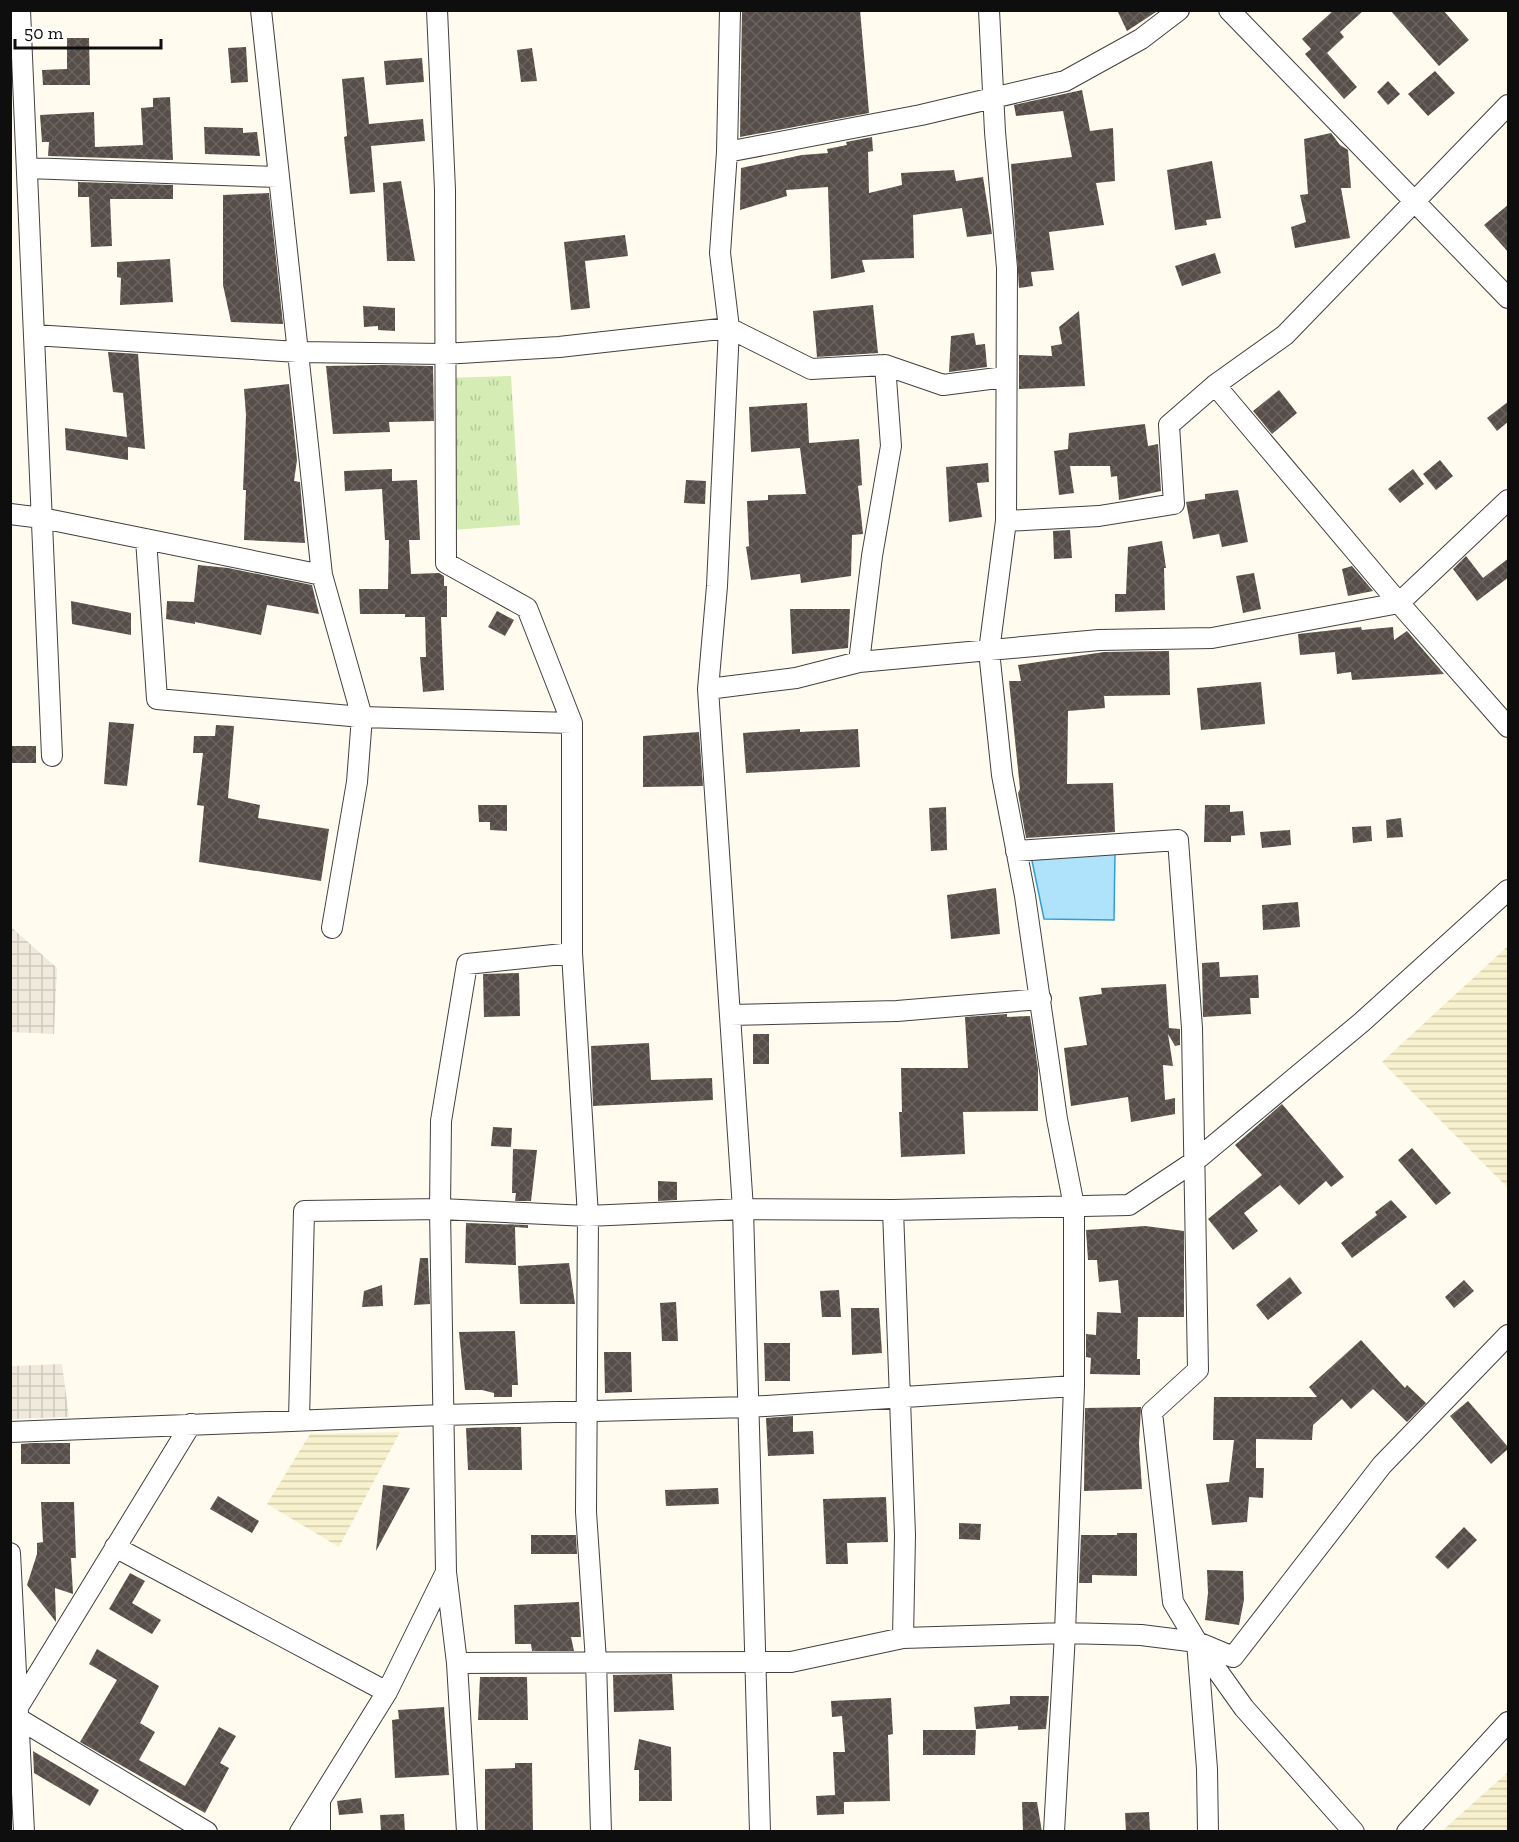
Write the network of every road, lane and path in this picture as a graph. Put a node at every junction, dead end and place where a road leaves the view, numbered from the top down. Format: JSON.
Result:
{"nodes":[{"id":1,"x":20,"y":10,"type":"edge"},
{"id":2,"x":261,"y":10,"type":"edge"},
{"id":3,"x":437,"y":10,"type":"edge"},
{"id":4,"x":730,"y":10,"type":"edge"},
{"id":5,"x":989,"y":10,"type":"edge"},
{"id":6,"x":1179,"y":10,"type":"edge"},
{"id":7,"x":1229,"y":10,"type":"edge"},
{"id":8,"x":994,"y":98,"type":"junction"},
{"id":9,"x":1509,"y":105,"type":"edge"},
{"id":10,"x":727,"y":152,"type":"junction"},
{"id":11,"x":27,"y":168,"type":"junction"},
{"id":12,"x":278,"y":177,"type":"junction"},
{"id":13,"x":1416,"y":201,"type":"junction"},
{"id":14,"x":1509,"y":298,"type":"edge"},
{"id":15,"x":729,"y":328,"type":"junction"},
{"id":16,"x":34,"y":336,"type":"junction"},
{"id":17,"x":298,"y":352,"type":"junction"},
{"id":18,"x":444,"y":354,"type":"junction"},
{"id":19,"x":885,"y":365,"type":"junction"},
{"id":20,"x":1005,"y":377,"type":"junction"},
{"id":21,"x":1215,"y":385,"type":"junction"},
{"id":22,"x":1509,"y":500,"type":"edge"},
{"id":23,"x":10,"y":514,"type":"edge"},
{"id":24,"x":42,"y":518,"type":"junction"},
{"id":25,"x":1006,"y":521,"type":"junction"},
{"id":26,"x":146,"y":539,"type":"junction"},
{"id":27,"x":322,"y":575,"type":"junction"},
{"id":28,"x":1399,"y":603,"type":"junction"},
{"id":29,"x":989,"y":651,"type":"junction"},
{"id":30,"x":859,"y":662,"type":"junction"},
{"id":31,"x":708,"y":689,"type":"junction"},
{"id":32,"x":362,"y":717,"type":"junction"},
{"id":33,"x":572,"y":723,"type":"junction"},
{"id":34,"x":1509,"y":727,"type":"edge"},
{"id":35,"x":52,"y":756,"type":"dead end"},
{"id":36,"x":1017,"y":851,"type":"junction"},
{"id":37,"x":1509,"y":890,"type":"edge"},
{"id":38,"x":332,"y":928,"type":"dead end"},
{"id":39,"x":572,"y":953,"type":"junction"},
{"id":40,"x":1041,"y":999,"type":"junction"},
{"id":41,"x":730,"y":1015,"type":"junction"},
{"id":42,"x":1195,"y":1161,"type":"junction"},
{"id":43,"x":1074,"y":1206,"type":"junction"},
{"id":44,"x":440,"y":1209,"type":"junction"},
{"id":45,"x":743,"y":1209,"type":"junction"},
{"id":46,"x":893,"y":1210,"type":"junction"},
{"id":47,"x":588,"y":1216,"type":"junction"},
{"id":48,"x":1509,"y":1335,"type":"edge"},
{"id":49,"x":1074,"y":1386,"type":"junction"},
{"id":50,"x":900,"y":1397,"type":"junction"},
{"id":51,"x":749,"y":1407,"type":"junction"},
{"id":52,"x":587,"y":1413,"type":"junction"},
{"id":53,"x":442,"y":1415,"type":"junction"},
{"id":54,"x":299,"y":1420,"type":"junction"},
{"id":55,"x":191,"y":1424,"type":"junction"},
{"id":56,"x":10,"y":1432,"type":"edge"},
{"id":57,"x":115,"y":1547,"type":"junction"},
{"id":58,"x":10,"y":1553,"type":"edge"},
{"id":59,"x":446,"y":1572,"type":"junction"},
{"id":60,"x":1065,"y":1633,"type":"junction"},
{"id":61,"x":903,"y":1638,"type":"junction"},
{"id":62,"x":1197,"y":1642,"type":"junction"},
{"id":63,"x":596,"y":1661,"type":"junction"},
{"id":64,"x":755,"y":1661,"type":"junction"},
{"id":65,"x":457,"y":1663,"type":"junction"},
{"id":66,"x":387,"y":1692,"type":"junction"},
{"id":67,"x":19,"y":1713,"type":"junction"},
{"id":68,"x":1509,"y":1722,"type":"edge"},
{"id":69,"x":320,"y":1800,"type":"junction"},
{"id":70,"x":24,"y":1832,"type":"edge"},
{"id":71,"x":207,"y":1832,"type":"edge"},
{"id":72,"x":300,"y":1832,"type":"edge"},
{"id":73,"x":321,"y":1832,"type":"edge"},
{"id":74,"x":466,"y":1832,"type":"edge"},
{"id":75,"x":601,"y":1832,"type":"edge"},
{"id":76,"x":760,"y":1832,"type":"edge"},
{"id":77,"x":1054,"y":1832,"type":"edge"},
{"id":78,"x":1208,"y":1832,"type":"edge"},
{"id":79,"x":1354,"y":1832,"type":"edge"},
{"id":80,"x":1407,"y":1832,"type":"edge"}],
"edges":[{"from":1,"to":11,"type":"street"},
{"from":2,"to":12,"type":"street"},
{"from":3,"to":18,"type":"street"},
{"from":4,"to":10,"type":"street"},
{"from":5,"to":8,"type":"street"},
{"from":6,"to":8,"type":"street"},
{"from":7,"to":13,"type":"street"},
{"from":8,"to":10,"type":"street"},
{"from":8,"to":20,"type":"street"},
{"from":9,"to":13,"type":"street"},
{"from":10,"to":15,"type":"street"},
{"from":11,"to":12,"type":"street"},
{"from":11,"to":16,"type":"street"},
{"from":12,"to":17,"type":"street"},
{"from":13,"to":14,"type":"street"},
{"from":13,"to":21,"type":"street"},
{"from":15,"to":18,"type":"street"},
{"from":15,"to":19,"type":"street"},
{"from":15,"to":31,"type":"street"},
{"from":16,"to":17,"type":"street"},
{"from":16,"to":24,"type":"street"},
{"from":17,"to":18,"type":"street"},
{"from":17,"to":27,"type":"street"},
{"from":18,"to":33,"type":"street"},
{"from":19,"to":20,"type":"street"},
{"from":19,"to":30,"type":"street"},
{"from":20,"to":25,"type":"street"},
{"from":21,"to":25,"type":"street"},
{"from":21,"to":28,"type":"street"},
{"from":22,"to":28,"type":"street"},
{"from":23,"to":24,"type":"street"},
{"from":24,"to":26,"type":"street"},
{"from":24,"to":35,"type":"street"},
{"from":25,"to":29,"type":"street"},
{"from":26,"to":27,"type":"street"},
{"from":26,"to":32,"type":"street"},
{"from":27,"to":32,"type":"street"},
{"from":28,"to":29,"type":"street"},
{"from":28,"to":34,"type":"street"},
{"from":29,"to":30,"type":"street"},
{"from":29,"to":36,"type":"street"},
{"from":30,"to":31,"type":"street"},
{"from":31,"to":41,"type":"street"},
{"from":32,"to":33,"type":"street"},
{"from":32,"to":38,"type":"street"},
{"from":33,"to":39,"type":"street"},
{"from":36,"to":40,"type":"street"},
{"from":36,"to":42,"type":"street"},
{"from":37,"to":42,"type":"street"},
{"from":39,"to":44,"type":"street"},
{"from":39,"to":47,"type":"street"},
{"from":40,"to":41,"type":"street"},
{"from":40,"to":43,"type":"street"},
{"from":41,"to":45,"type":"street"},
{"from":42,"to":43,"type":"street"},
{"from":42,"to":62,"type":"street"},
{"from":43,"to":46,"type":"street"},
{"from":43,"to":49,"type":"street"},
{"from":44,"to":47,"type":"street"},
{"from":44,"to":53,"type":"street"},
{"from":44,"to":54,"type":"street"},
{"from":45,"to":46,"type":"street"},
{"from":45,"to":47,"type":"street"},
{"from":45,"to":51,"type":"street"},
{"from":46,"to":50,"type":"street"},
{"from":47,"to":52,"type":"street"},
{"from":48,"to":62,"type":"street"},
{"from":49,"to":50,"type":"street"},
{"from":49,"to":60,"type":"street"},
{"from":50,"to":51,"type":"street"},
{"from":50,"to":61,"type":"street"},
{"from":51,"to":52,"type":"street"},
{"from":51,"to":64,"type":"street"},
{"from":52,"to":53,"type":"street"},
{"from":52,"to":63,"type":"street"},
{"from":53,"to":54,"type":"street"},
{"from":53,"to":59,"type":"street"},
{"from":54,"to":55,"type":"street"},
{"from":55,"to":56,"type":"street"},
{"from":55,"to":57,"type":"street"},
{"from":57,"to":66,"type":"street"},
{"from":57,"to":67,"type":"street"},
{"from":58,"to":67,"type":"street"},
{"from":59,"to":65,"type":"street"},
{"from":59,"to":66,"type":"street"},
{"from":60,"to":61,"type":"street"},
{"from":60,"to":62,"type":"street"},
{"from":60,"to":77,"type":"street"},
{"from":61,"to":64,"type":"street"},
{"from":62,"to":78,"type":"street"},
{"from":62,"to":79,"type":"street"},
{"from":63,"to":64,"type":"street"},
{"from":63,"to":65,"type":"street"},
{"from":63,"to":75,"type":"street"},
{"from":64,"to":76,"type":"street"},
{"from":65,"to":74,"type":"street"},
{"from":66,"to":69,"type":"street"},
{"from":67,"to":70,"type":"street"},
{"from":67,"to":71,"type":"street"},
{"from":68,"to":80,"type":"street"},
{"from":69,"to":72,"type":"street"},
{"from":69,"to":73,"type":"street"}]}
